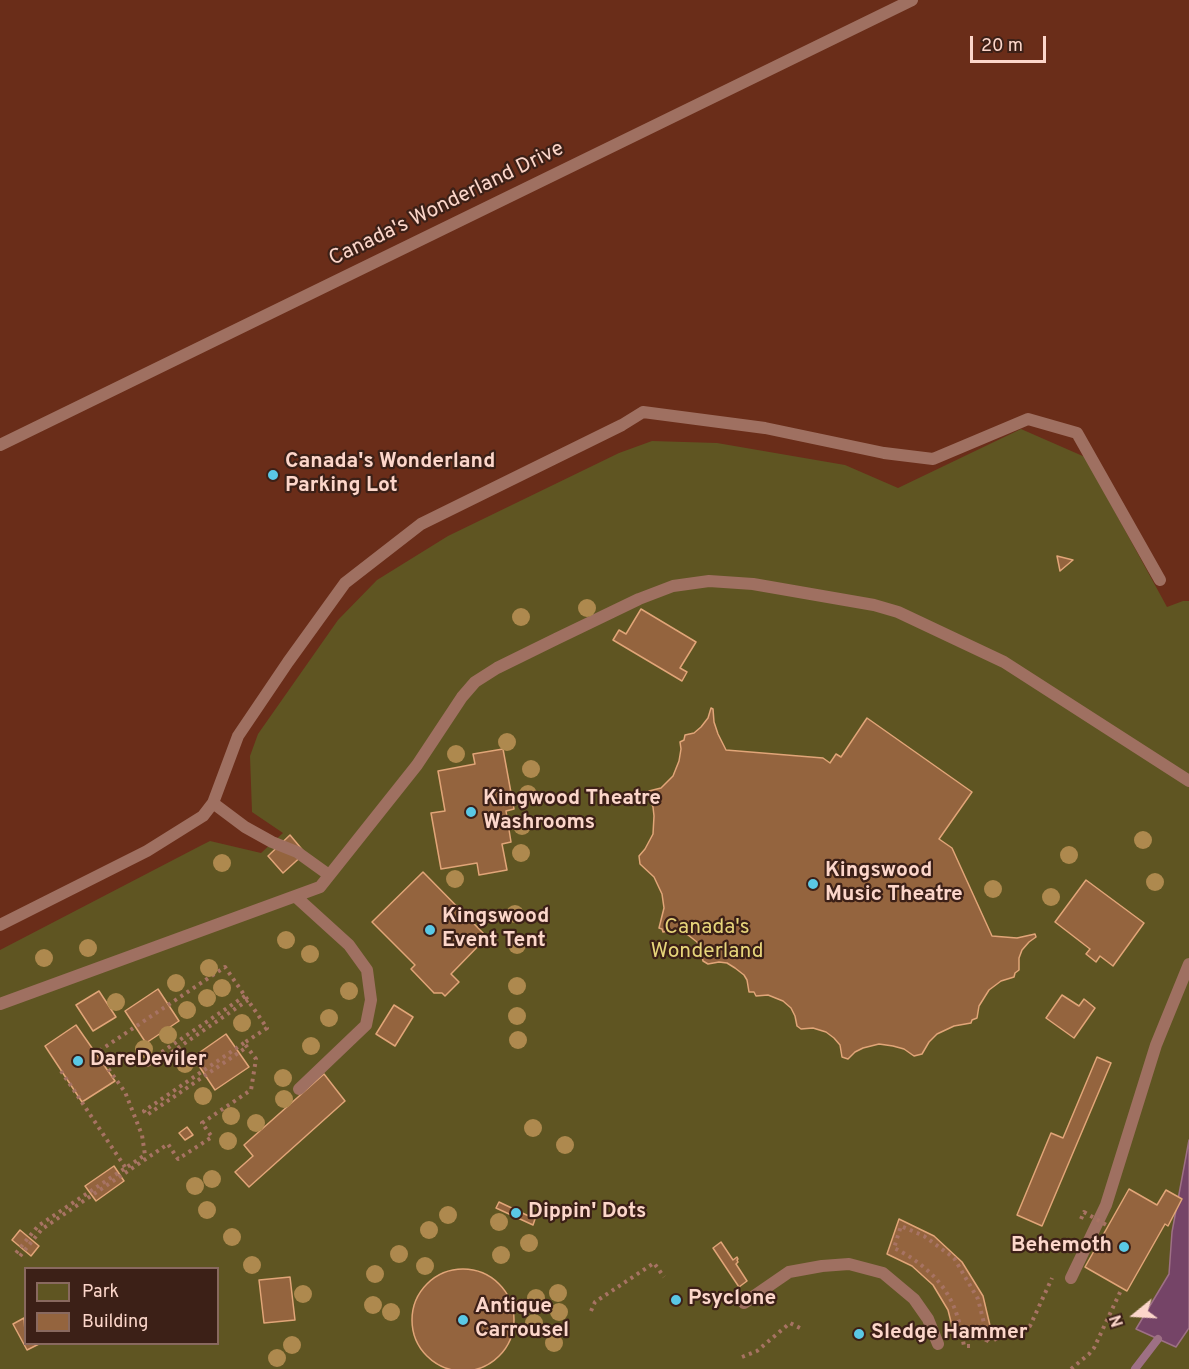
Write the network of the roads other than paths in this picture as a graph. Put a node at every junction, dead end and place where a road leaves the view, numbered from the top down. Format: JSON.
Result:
{"nodes":[{"id":1,"x":912,"y":0,"type":"edge"},
{"id":2,"x":0,"y":445,"type":"edge"},
{"id":3,"x":1160,"y":580,"type":"dead end"},
{"id":4,"x":1189,"y":781,"type":"edge"},
{"id":5,"x":213,"y":803,"type":"junction"},
{"id":6,"x":329,"y":875,"type":"junction"},
{"id":7,"x":295,"y":896,"type":"junction"},
{"id":8,"x":0,"y":925,"type":"edge"},
{"id":9,"x":1189,"y":964,"type":"edge"},
{"id":10,"x":0,"y":1004,"type":"edge"},
{"id":11,"x":299,"y":1089,"type":"dead end"},
{"id":12,"x":1071,"y":1278,"type":"dead end"},
{"id":13,"x":744,"y":1303,"type":"dead end"},
{"id":14,"x":938,"y":1344,"type":"dead end"}],
"edges":[{"from":1,"to":2,"type":"lane","name":"Canada's Wonderland Drive"},
{"from":3,"to":5,"type":"lane"},
{"from":4,"to":6,"type":"lane"},
{"from":5,"to":6,"type":"lane"},
{"from":5,"to":8,"type":"lane"},
{"from":6,"to":7,"type":"lane"},
{"from":7,"to":10,"type":"lane"},
{"from":7,"to":11,"type":"lane"},
{"from":9,"to":12,"type":"lane"},
{"from":13,"to":14,"type":"lane"}]}
